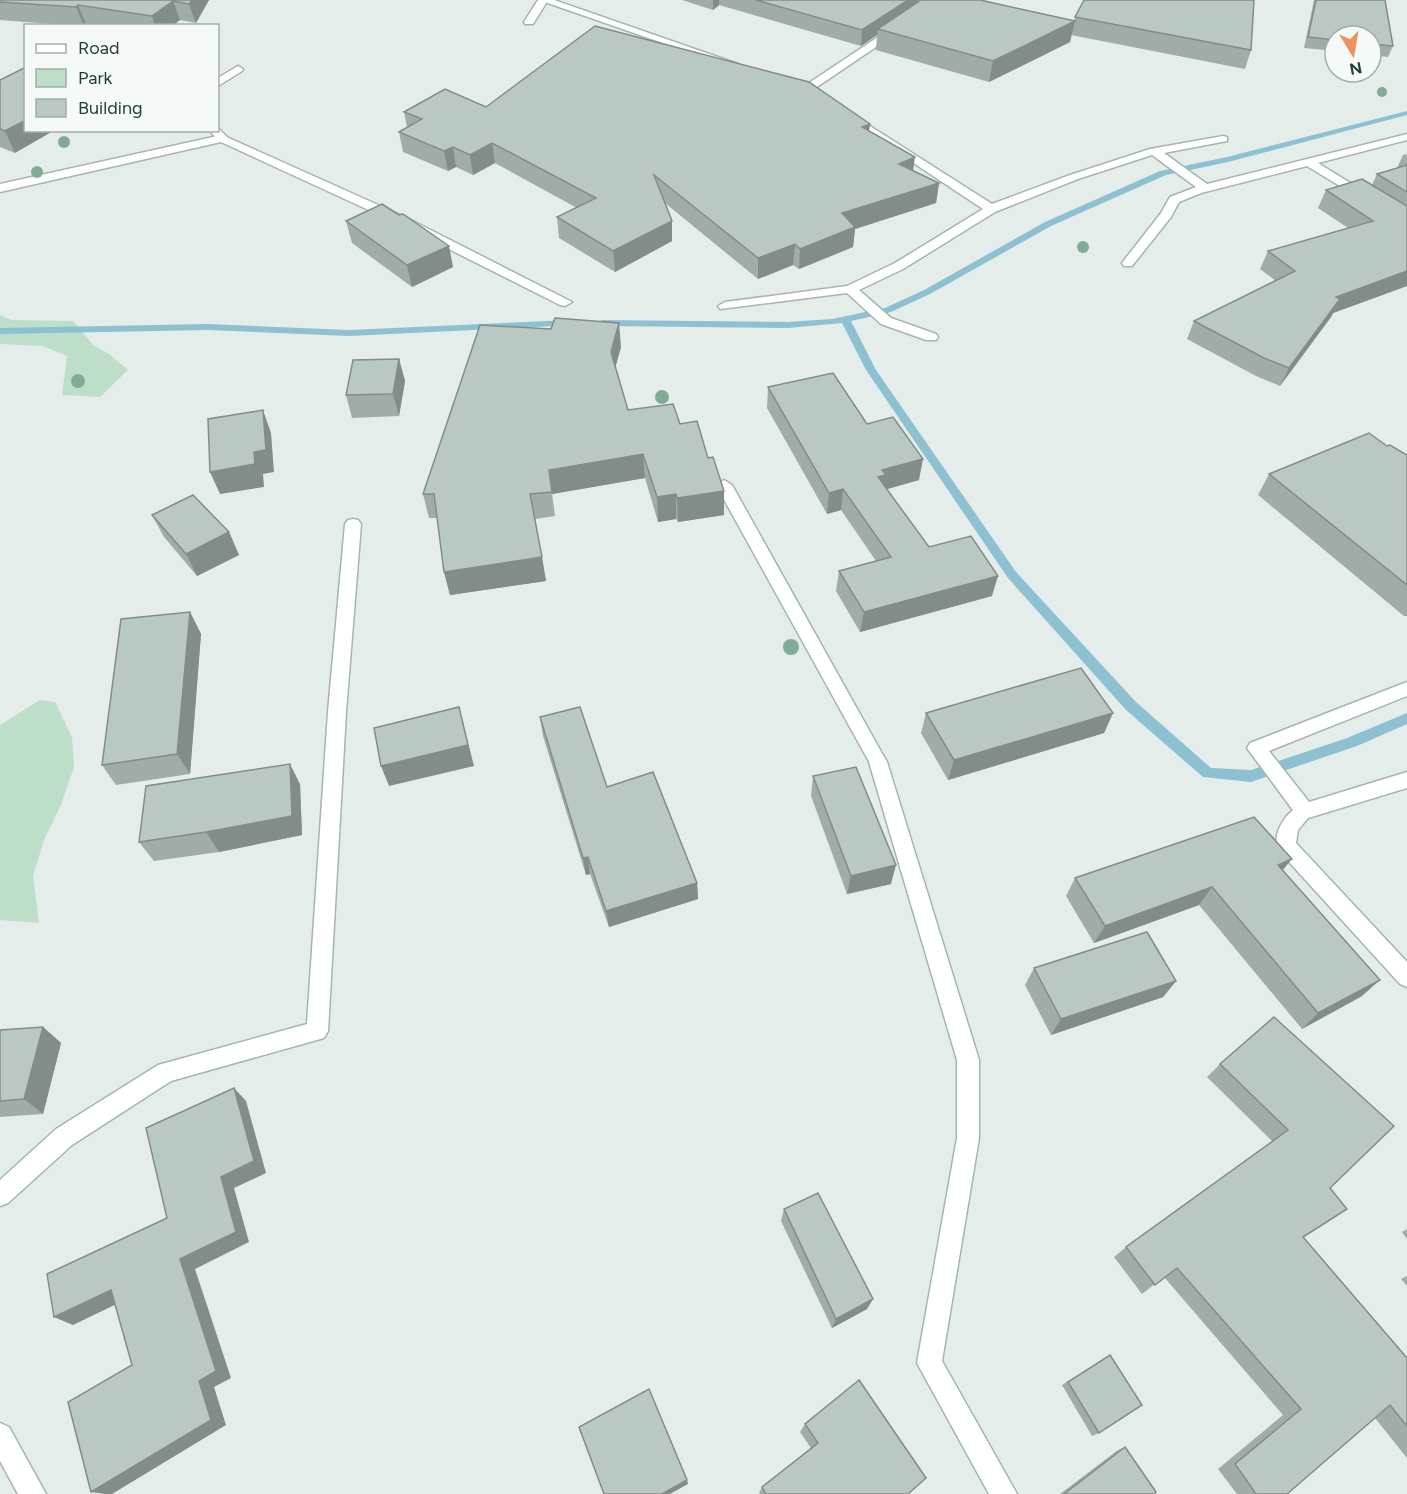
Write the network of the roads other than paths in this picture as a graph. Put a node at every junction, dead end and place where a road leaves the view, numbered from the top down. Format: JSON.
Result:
{"nodes":[{"id":1,"x":544,"y":0,"type":"edge"},
{"id":2,"x":934,"y":0,"type":"edge"},
{"id":3,"x":529,"y":22,"type":"dead end"},
{"id":4,"x":741,"y":67,"type":"edge"},
{"id":5,"x":238,"y":69,"type":"dead end"},
{"id":6,"x":219,"y":82,"type":"edge"},
{"id":7,"x":806,"y":90,"type":"edge"},
{"id":8,"x":835,"y":106,"type":"edge"},
{"id":9,"x":218,"y":134,"type":"edge"},
{"id":10,"x":1407,"y":137,"type":"edge"},
{"id":11,"x":1223,"y":139,"type":"dead end"},
{"id":12,"x":1154,"y":151,"type":"junction"},
{"id":13,"x":1310,"y":163,"type":"junction"},
{"id":14,"x":0,"y":188,"type":"edge"},
{"id":15,"x":1205,"y":188,"type":"junction"},
{"id":16,"x":991,"y":209,"type":"junction"},
{"id":17,"x":1407,"y":223,"type":"edge"},
{"id":18,"x":1128,"y":263,"type":"dead end"},
{"id":19,"x":849,"y":289,"type":"junction"},
{"id":20,"x":565,"y":302,"type":"dead end"},
{"id":21,"x":725,"y":306,"type":"dead end"},
{"id":22,"x":931,"y":337,"type":"dead end"},
{"id":23,"x":724,"y":485,"type":"edge"},
{"id":24,"x":353,"y":524,"type":"dead end"},
{"id":25,"x":1407,"y":689,"type":"edge"},
{"id":26,"x":1407,"y":780,"type":"edge"},
{"id":27,"x":1305,"y":811,"type":"junction"},
{"id":28,"x":1407,"y":977,"type":"edge"},
{"id":29,"x":0,"y":1195,"type":"edge"},
{"id":30,"x":0,"y":1436,"type":"edge"},
{"id":31,"x":33,"y":1494,"type":"edge"},
{"id":32,"x":1005,"y":1494,"type":"edge"}],
"edges":[{"from":1,"to":3,"type":"street"},
{"from":1,"to":4,"type":"street"},
{"from":2,"to":7,"type":"street"},
{"from":5,"to":6,"type":"street"},
{"from":8,"to":16,"type":"street"},
{"from":9,"to":14,"type":"street"},
{"from":9,"to":20,"type":"street"},
{"from":10,"to":13,"type":"street"},
{"from":11,"to":12,"type":"street"},
{"from":12,"to":15,"type":"street"},
{"from":12,"to":16,"type":"street"},
{"from":13,"to":15,"type":"street"},
{"from":13,"to":17,"type":"street"},
{"from":15,"to":18,"type":"street"},
{"from":16,"to":19,"type":"street"},
{"from":19,"to":21,"type":"street"},
{"from":19,"to":22,"type":"street"},
{"from":23,"to":32,"type":"street"},
{"from":24,"to":29,"type":"street"},
{"from":25,"to":27,"type":"street"},
{"from":26,"to":27,"type":"street"},
{"from":27,"to":28,"type":"street"},
{"from":30,"to":31,"type":"street"}]}
